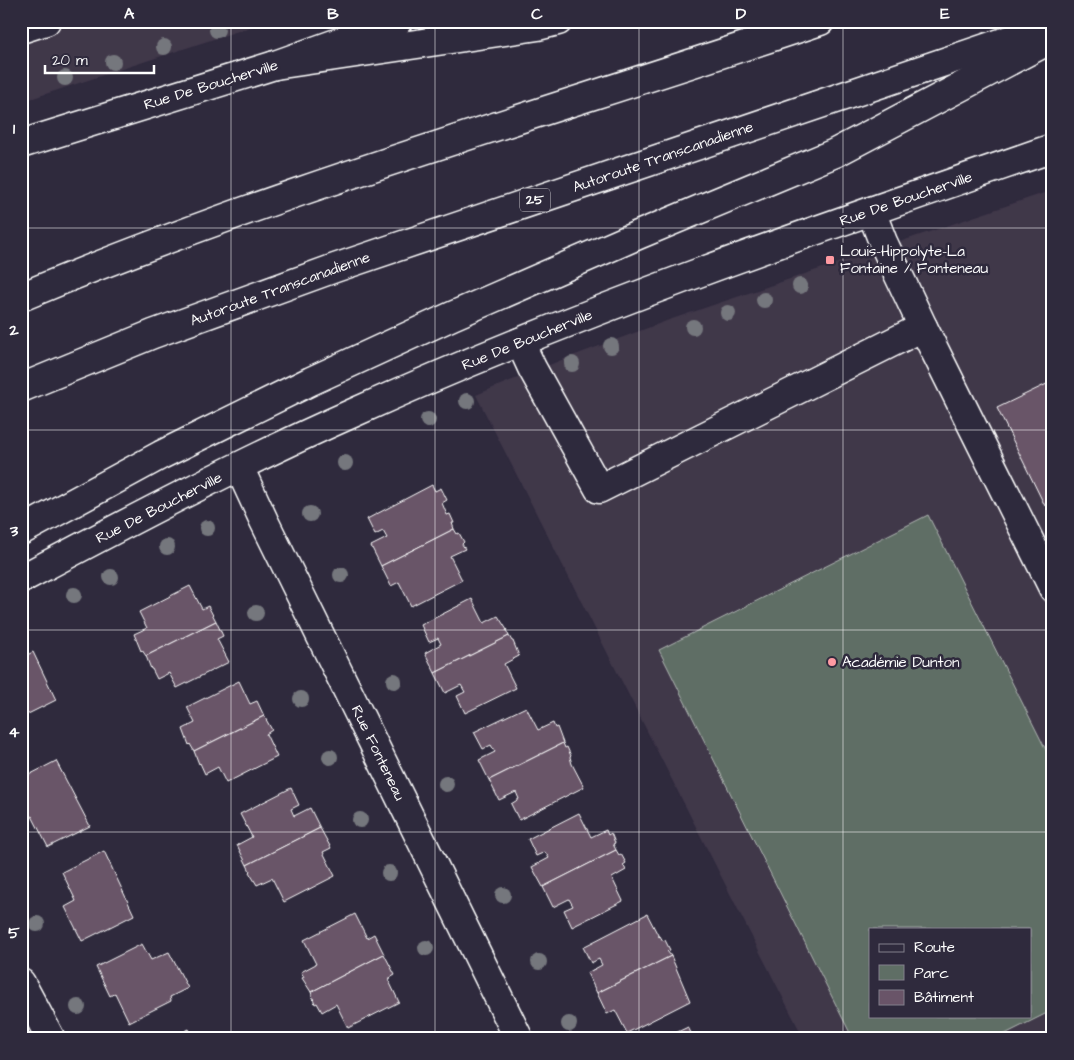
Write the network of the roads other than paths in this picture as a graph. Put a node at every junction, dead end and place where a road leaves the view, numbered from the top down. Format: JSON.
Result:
{"nodes":[{"id":1,"x":46,"y":21,"type":"edge"},
{"id":2,"x":398,"y":21,"type":"edge"},
{"id":3,"x":558,"y":21,"type":"edge"},
{"id":4,"x":820,"y":21,"type":"edge"},
{"id":5,"x":1053,"y":26,"type":"edge"},
{"id":6,"x":21,"y":29,"type":"edge"},
{"id":7,"x":1053,"y":38,"type":"edge"},
{"id":8,"x":275,"y":65,"type":"junction"},
{"id":9,"x":21,"y":144,"type":"edge"},
{"id":10,"x":1053,"y":148,"type":"edge"},
{"id":11,"x":871,"y":210,"type":"junction"},
{"id":12,"x":21,"y":297,"type":"edge"},
{"id":13,"x":922,"y":327,"type":"junction"},
{"id":14,"x":520,"y":342,"type":"junction"},
{"id":15,"x":21,"y":388,"type":"edge"},
{"id":16,"x":239,"y":467,"type":"junction"},
{"id":17,"x":21,"y":531,"type":"edge"},
{"id":18,"x":21,"y":579,"type":"edge"},
{"id":19,"x":1053,"y":588,"type":"edge"},
{"id":20,"x":21,"y":982,"type":"edge"},
{"id":21,"x":51,"y":1039,"type":"edge"},
{"id":22,"x":519,"y":1039,"type":"edge"}],
"edges":[{"from":1,"to":6,"type":"main road"},
{"from":2,"to":8,"type":"main road","name":"Rue De Boucherville"},
{"from":3,"to":8,"type":"main road"},
{"from":4,"to":12,"type":"main road"},
{"from":5,"to":15,"type":"main road","name":"Autoroute Transcanadienne","number":"25"},
{"from":7,"to":17,"type":"main road"},
{"from":8,"to":9,"type":"main road","name":"Rue De Boucherville"},
{"from":10,"to":11,"type":"main road","name":"Rue De Boucherville"},
{"from":11,"to":13,"type":"main road"},
{"from":11,"to":14,"type":"main road","name":"Rue De Boucherville"},
{"from":13,"to":14,"type":"main road"},
{"from":13,"to":19,"type":"main road"},
{"from":14,"to":16,"type":"main road","name":"Rue De Boucherville"},
{"from":16,"to":18,"type":"main road","name":"Rue De Boucherville"},
{"from":16,"to":22,"type":"main road","name":"Rue Fonteneau"},
{"from":20,"to":21,"type":"main road"}]}
